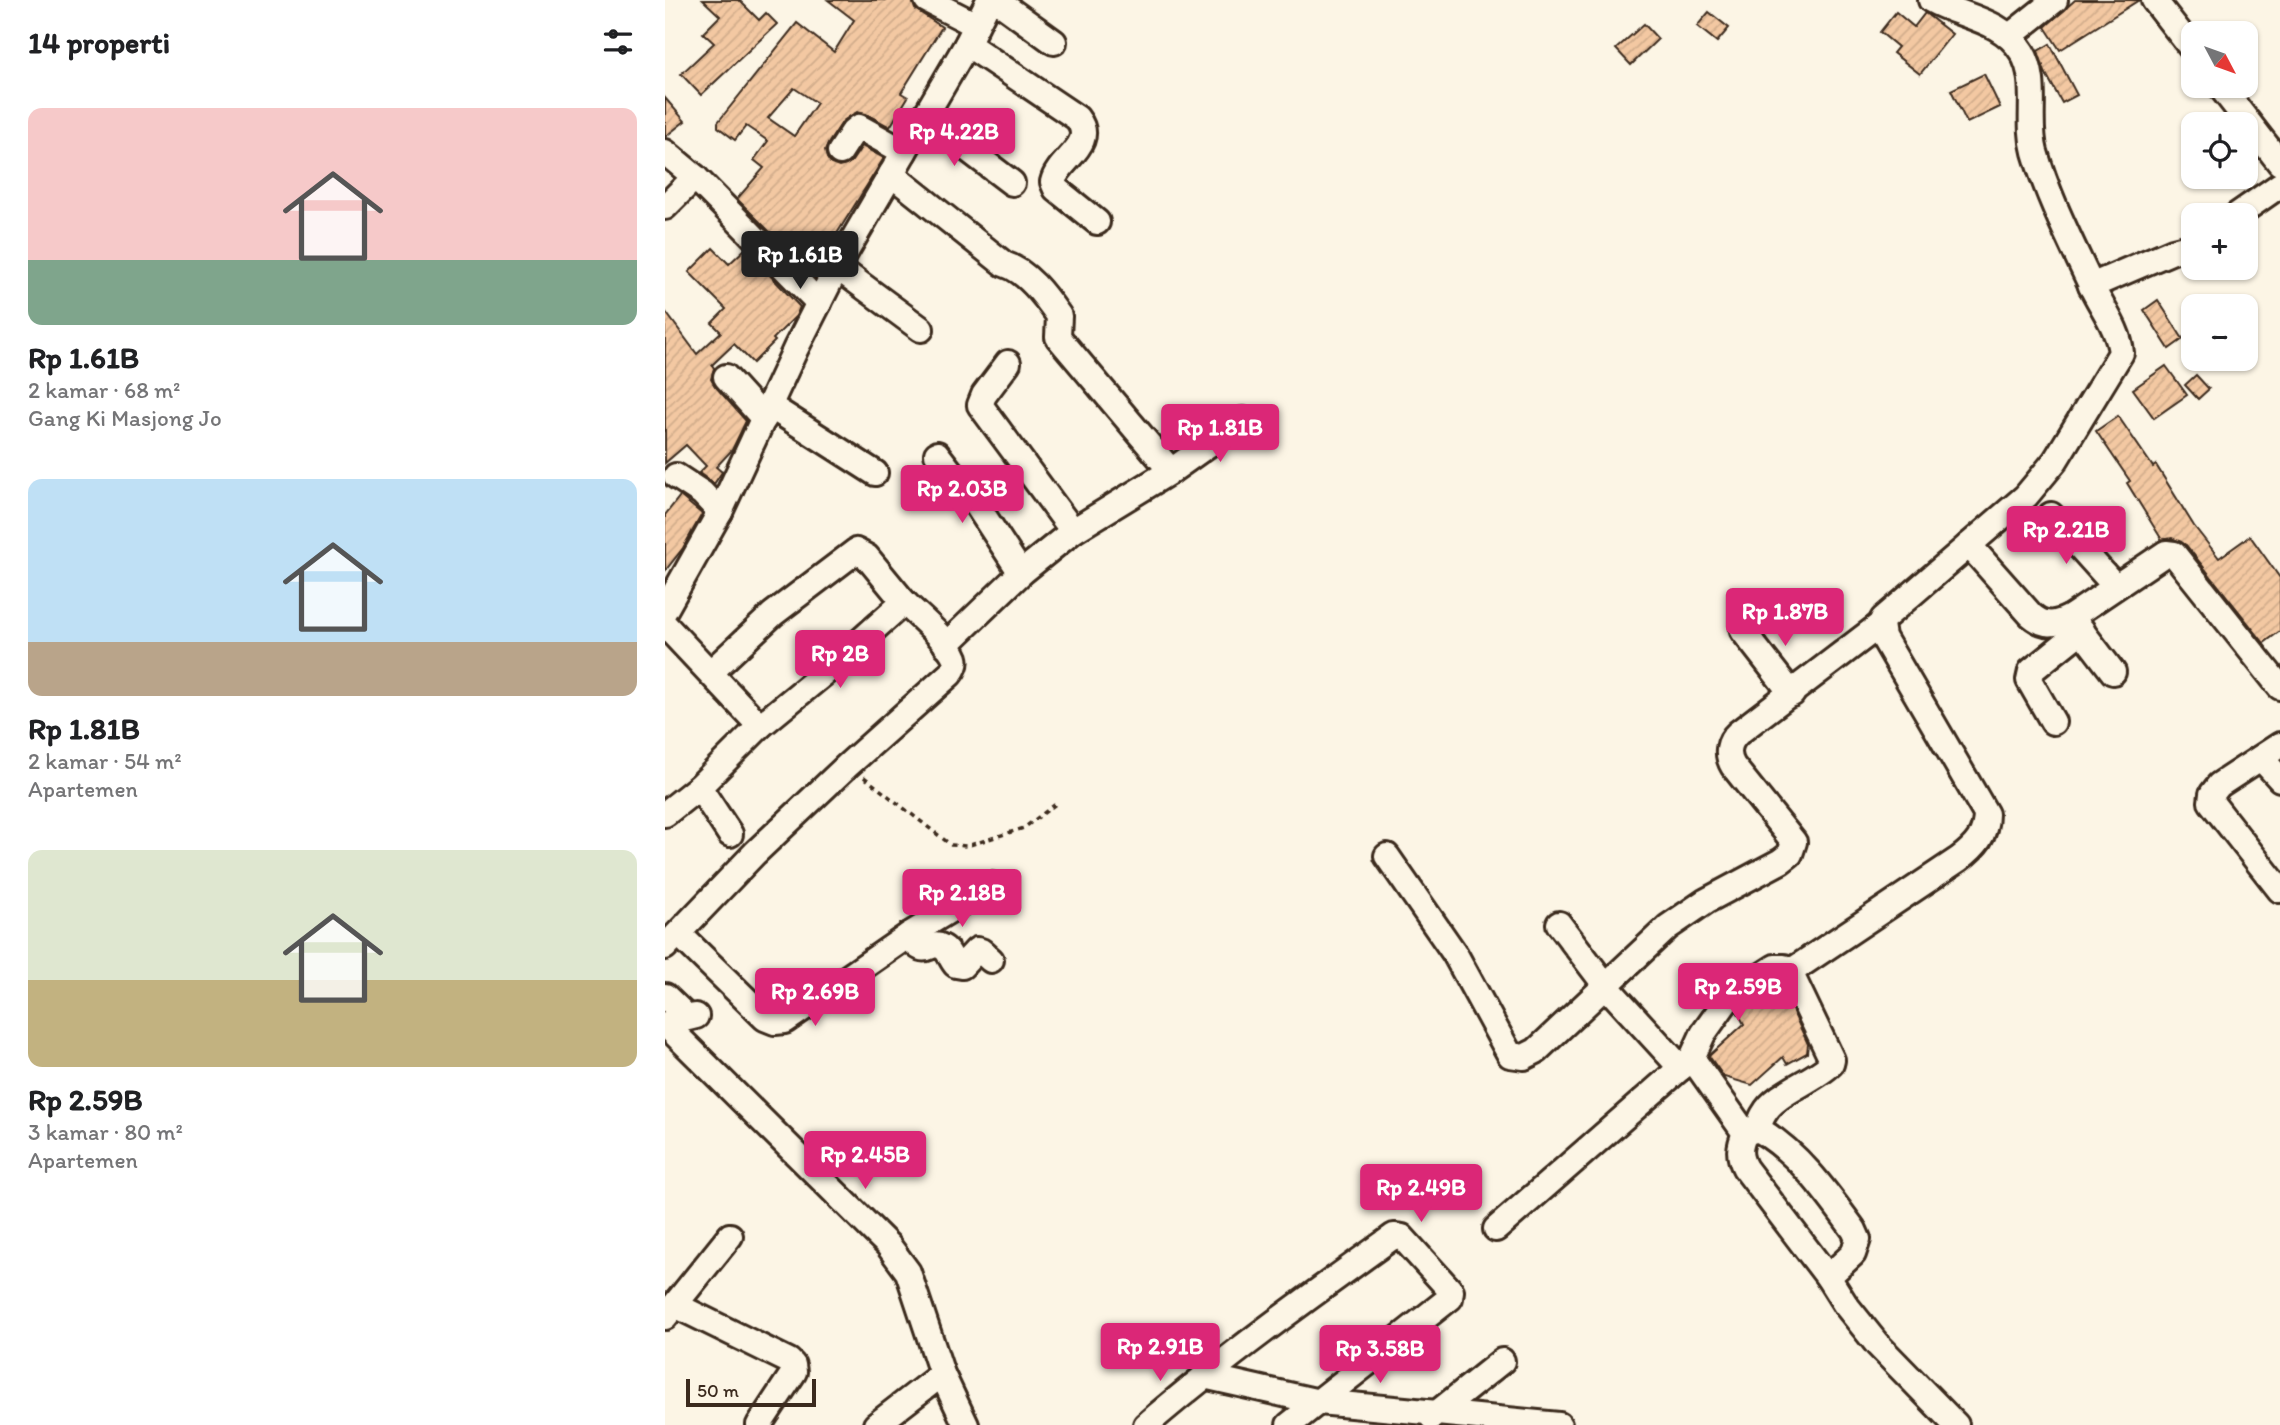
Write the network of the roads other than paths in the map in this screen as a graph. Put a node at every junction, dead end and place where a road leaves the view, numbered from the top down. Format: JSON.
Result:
{"nodes":[{"id":1,"x":927,"y":0,"type":"edge"},
{"id":2,"x":989,"y":0,"type":"edge"},
{"id":3,"x":996,"y":0,"type":"edge"},
{"id":4,"x":1931,"y":0,"type":"edge"},
{"id":5,"x":2055,"y":0,"type":"edge"},
{"id":6,"x":2154,"y":0,"type":"edge"},
{"id":7,"x":972,"y":35,"type":"junction"},
{"id":8,"x":2181,"y":35,"type":"edge"},
{"id":9,"x":2010,"y":36,"type":"junction"},
{"id":10,"x":1054,"y":41,"type":"dead end"},
{"id":11,"x":2229,"y":98,"type":"edge"},
{"id":12,"x":924,"y":116,"type":"junction"},
{"id":13,"x":665,"y":152,"type":"edge"},
{"id":14,"x":840,"y":152,"type":"dead end"},
{"id":15,"x":904,"y":152,"type":"junction"},
{"id":16,"x":2280,"y":163,"type":"edge"},
{"id":17,"x":891,"y":174,"type":"junction"},
{"id":18,"x":695,"y":177,"type":"junction"},
{"id":19,"x":1012,"y":183,"type":"dead end"},
{"id":20,"x":2280,"y":185,"type":"edge"},
{"id":21,"x":2254,"y":203,"type":"edge"},
{"id":22,"x":665,"y":207,"type":"edge"},
{"id":23,"x":1097,"y":222,"type":"dead end"},
{"id":24,"x":2181,"y":249,"type":"edge"},
{"id":25,"x":837,"y":267,"type":"junction"},
{"id":26,"x":2091,"y":286,"type":"junction"},
{"id":27,"x":819,"y":303,"type":"junction"},
{"id":28,"x":921,"y":329,"type":"dead end"},
{"id":29,"x":1008,"y":363,"type":"dead end"},
{"id":30,"x":726,"y":377,"type":"dead end"},
{"id":31,"x":767,"y":412,"type":"junction"},
{"id":32,"x":1243,"y":420,"type":"dead end"},
{"id":33,"x":937,"y":454,"type":"dead end"},
{"id":34,"x":1171,"y":471,"type":"junction"},
{"id":35,"x":875,"y":473,"type":"dead end"},
{"id":36,"x":675,"y":476,"type":"dead end"},
{"id":37,"x":720,"y":512,"type":"junction"},
{"id":38,"x":2051,"y":515,"type":"dead end"},
{"id":39,"x":1073,"y":531,"type":"junction"},
{"id":40,"x":1969,"y":545,"type":"junction"},
{"id":41,"x":1021,"y":573,"type":"junction"},
{"id":42,"x":2115,"y":586,"type":"junction"},
{"id":43,"x":904,"y":602,"type":"junction"},
{"id":44,"x":665,"y":610,"type":"edge"},
{"id":45,"x":2076,"y":624,"type":"junction"},
{"id":46,"x":665,"y":625,"type":"edge"},
{"id":47,"x":1881,"y":625,"type":"junction"},
{"id":48,"x":1743,"y":631,"type":"dead end"},
{"id":49,"x":946,"y":645,"type":"junction"},
{"id":50,"x":711,"y":672,"type":"junction"},
{"id":51,"x":2113,"y":672,"type":"dead end"},
{"id":52,"x":2280,"y":687,"type":"edge"},
{"id":53,"x":1792,"y":694,"type":"junction"},
{"id":54,"x":2053,"y":722,"type":"dead end"},
{"id":55,"x":760,"y":726,"type":"junction"},
{"id":56,"x":2271,"y":751,"type":"edge"},
{"id":57,"x":2280,"y":779,"type":"edge"},
{"id":58,"x":699,"y":787,"type":"junction"},
{"id":59,"x":665,"y":814,"type":"edge"},
{"id":60,"x":730,"y":834,"type":"dead end"},
{"id":61,"x":1387,"y":856,"type":"dead end"},
{"id":62,"x":2272,"y":864,"type":"edge"},
{"id":63,"x":991,"y":885,"type":"dead end"},
{"id":64,"x":2280,"y":890,"type":"edge"},
{"id":65,"x":1559,"y":925,"type":"dead end"},
{"id":66,"x":909,"y":935,"type":"junction"},
{"id":67,"x":672,"y":941,"type":"edge"},
{"id":68,"x":991,"y":960,"type":"dead end"},
{"id":69,"x":1790,"y":972,"type":"junction"},
{"id":70,"x":1606,"y":986,"type":"junction"},
{"id":71,"x":665,"y":996,"type":"edge"},
{"id":72,"x":696,"y":1017,"type":"dead end"},
{"id":73,"x":665,"y":1024,"type":"edge"},
{"id":74,"x":1687,"y":1063,"type":"junction"},
{"id":75,"x":1752,"y":1131,"type":"junction"},
{"id":76,"x":1496,"y":1229,"type":"dead end"},
{"id":77,"x":730,"y":1236,"type":"dead end"},
{"id":78,"x":1828,"y":1277,"type":"junction"},
{"id":79,"x":670,"y":1311,"type":"edge"},
{"id":80,"x":1503,"y":1361,"type":"dead end"},
{"id":81,"x":942,"y":1374,"type":"junction"},
{"id":82,"x":1204,"y":1376,"type":"junction"},
{"id":83,"x":1319,"y":1402,"type":"junction"},
{"id":84,"x":1430,"y":1419,"type":"edge"},
{"id":85,"x":759,"y":1425,"type":"edge"},
{"id":86,"x":876,"y":1425,"type":"edge"},
{"id":87,"x":966,"y":1425,"type":"edge"},
{"id":88,"x":1146,"y":1425,"type":"edge"},
{"id":89,"x":1289,"y":1425,"type":"edge"},
{"id":90,"x":1559,"y":1425,"type":"edge"},
{"id":91,"x":1956,"y":1425,"type":"edge"}],
"edges":[{"from":1,"to":7,"type":"street"},
{"from":2,"to":7,"type":"street"},
{"from":3,"to":10,"type":"street"},
{"from":4,"to":9,"type":"street"},
{"from":5,"to":9,"type":"street"},
{"from":6,"to":8,"type":"street"},
{"from":7,"to":12,"type":"street"},
{"from":7,"to":23,"type":"street"},
{"from":9,"to":26,"type":"street"},
{"from":11,"to":16,"type":"street"},
{"from":12,"to":15,"type":"street"},
{"from":12,"to":19,"type":"street"},
{"from":13,"to":18,"type":"street"},
{"from":14,"to":15,"type":"street"},
{"from":15,"to":17,"type":"street"},
{"from":17,"to":25,"type":"street"},
{"from":17,"to":34,"type":"street"},
{"from":18,"to":22,"type":"street"},
{"from":18,"to":27,"type":"street"},
{"from":20,"to":21,"type":"street"},
{"from":24,"to":26,"type":"street"},
{"from":25,"to":27,"type":"street"},
{"from":25,"to":28,"type":"street"},
{"from":26,"to":40,"type":"street"},
{"from":27,"to":31,"type":"street"},
{"from":29,"to":39,"type":"street"},
{"from":30,"to":31,"type":"street"},
{"from":31,"to":35,"type":"street"},
{"from":31,"to":37,"type":"street"},
{"from":32,"to":34,"type":"street"},
{"from":33,"to":41,"type":"street"},
{"from":34,"to":39,"type":"street"},
{"from":36,"to":37,"type":"street"},
{"from":37,"to":44,"type":"street"},
{"from":38,"to":42,"type":"street"},
{"from":39,"to":41,"type":"street"},
{"from":40,"to":45,"type":"street"},
{"from":40,"to":47,"type":"street"},
{"from":41,"to":49,"type":"street"},
{"from":42,"to":45,"type":"street"},
{"from":42,"to":52,"type":"street"},
{"from":43,"to":49,"type":"street"},
{"from":43,"to":50,"type":"street"},
{"from":43,"to":55,"type":"street"},
{"from":45,"to":51,"type":"street"},
{"from":45,"to":54,"type":"street"},
{"from":46,"to":50,"type":"street"},
{"from":47,"to":53,"type":"street"},
{"from":47,"to":69,"type":"street"},
{"from":48,"to":53,"type":"street"},
{"from":49,"to":67,"type":"street"},
{"from":50,"to":55,"type":"street"},
{"from":53,"to":70,"type":"street"},
{"from":55,"to":58,"type":"street"},
{"from":56,"to":57,"type":"street"},
{"from":56,"to":62,"type":"street"},
{"from":58,"to":59,"type":"street"},
{"from":58,"to":60,"type":"street"},
{"from":61,"to":70,"type":"street"},
{"from":62,"to":64,"type":"street"},
{"from":63,"to":66,"type":"street"},
{"from":65,"to":70,"type":"street"},
{"from":66,"to":67,"type":"street"},
{"from":66,"to":68,"type":"street"},
{"from":69,"to":74,"type":"street"},
{"from":69,"to":75,"type":"street"},
{"from":70,"to":74,"type":"street"},
{"from":71,"to":72,"type":"street"},
{"from":73,"to":81,"type":"street"},
{"from":74,"to":75,"type":"street"},
{"from":74,"to":76,"type":"street"},
{"from":75,"to":78,"type":"street"},
{"from":75,"to":78,"type":"street"},
{"from":77,"to":79,"type":"street"},
{"from":78,"to":91,"type":"street"},
{"from":79,"to":85,"type":"street"},
{"from":80,"to":84,"type":"street"},
{"from":81,"to":86,"type":"street"},
{"from":81,"to":87,"type":"street"},
{"from":82,"to":83,"type":"street"},
{"from":82,"to":83,"type":"street"},
{"from":82,"to":88,"type":"street"},
{"from":83,"to":84,"type":"street"},
{"from":83,"to":89,"type":"street"},
{"from":84,"to":90,"type":"street"}]}
